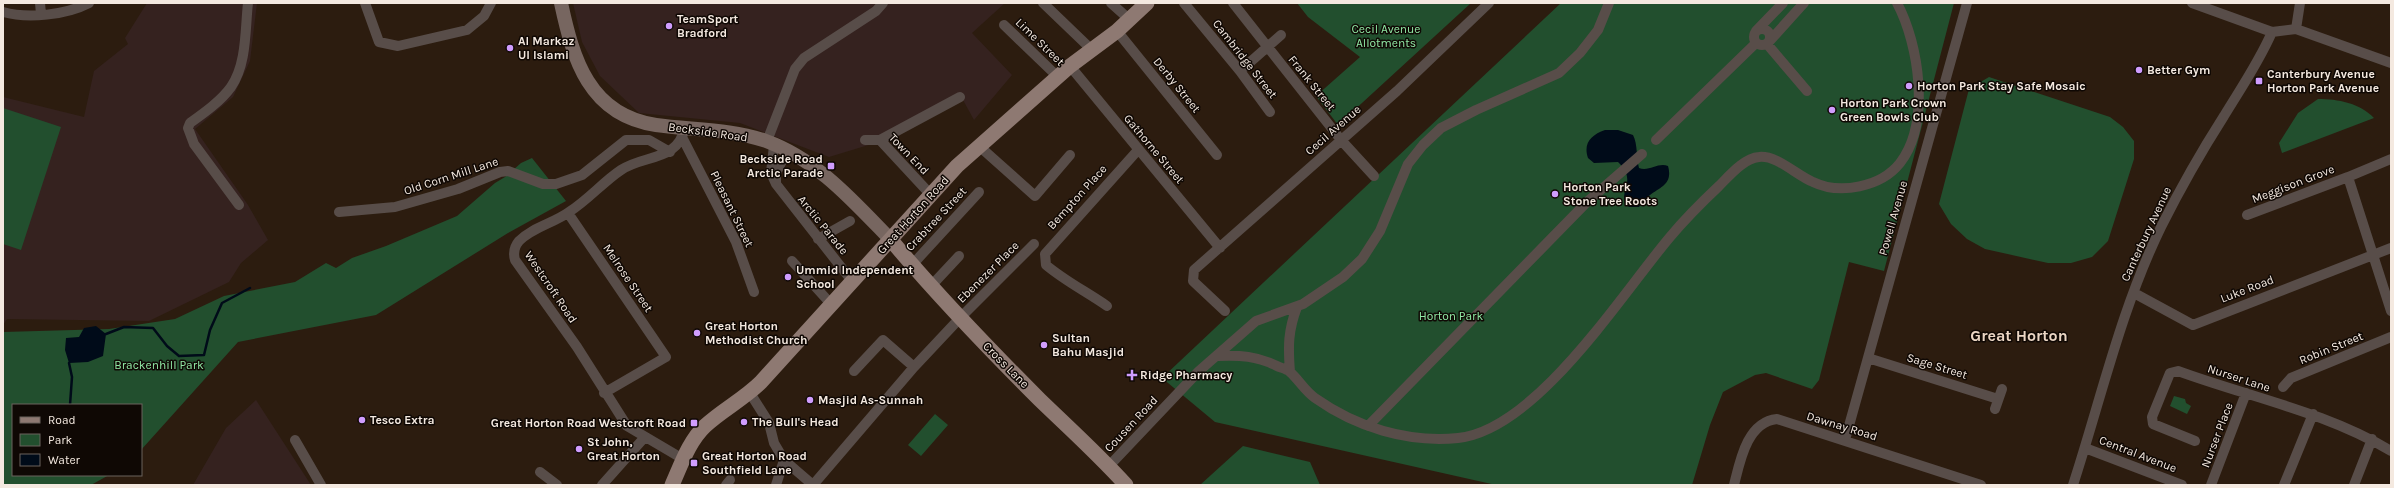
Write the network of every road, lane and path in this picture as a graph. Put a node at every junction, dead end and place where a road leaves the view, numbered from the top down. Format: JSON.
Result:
{"nodes":[{"id":1,"x":40,"y":3,"type":"edge"},
{"id":2,"x":89,"y":3,"type":"edge"},
{"id":3,"x":248,"y":3,"type":"edge"},
{"id":4,"x":365,"y":3,"type":"edge"},
{"id":5,"x":491,"y":3,"type":"edge"},
{"id":6,"x":561,"y":3,"type":"edge"},
{"id":7,"x":883,"y":3,"type":"edge"},
{"id":8,"x":1043,"y":3,"type":"edge"},
{"id":9,"x":1111,"y":3,"type":"edge"},
{"id":10,"x":1147,"y":3,"type":"edge"},
{"id":11,"x":1184,"y":3,"type":"edge"},
{"id":12,"x":1233,"y":3,"type":"edge"},
{"id":13,"x":1489,"y":3,"type":"edge"},
{"id":14,"x":1609,"y":3,"type":"edge"},
{"id":15,"x":1783,"y":3,"type":"edge"},
{"id":16,"x":1789,"y":3,"type":"edge"},
{"id":17,"x":1804,"y":3,"type":"edge"},
{"id":18,"x":1897,"y":3,"type":"edge"},
{"id":19,"x":1967,"y":3,"type":"edge"},
{"id":20,"x":2192,"y":3,"type":"edge"},
{"id":21,"x":2300,"y":3,"type":"edge"},
{"id":22,"x":3,"y":12,"type":"edge"},
{"id":23,"x":1796,"y":12,"type":"junction"},
{"id":24,"x":40,"y":14,"type":"junction"},
{"id":25,"x":1130,"y":20,"type":"junction"},
{"id":26,"x":1004,"y":25,"type":"dead end"},
{"id":27,"x":2296,"y":29,"type":"junction"},
{"id":28,"x":1117,"y":31,"type":"junction"},
{"id":29,"x":1756,"y":31,"type":"junction"},
{"id":30,"x":2272,"y":32,"type":"junction"},
{"id":31,"x":1281,"y":35,"type":"dead end"},
{"id":32,"x":1756,"y":43,"type":"junction"},
{"id":33,"x":1767,"y":44,"type":"junction"},
{"id":34,"x":1266,"y":46,"type":"junction"},
{"id":35,"x":1092,"y":50,"type":"junction"},
{"id":36,"x":2391,"y":63,"type":"edge"},
{"id":37,"x":1070,"y":66,"type":"junction"},
{"id":38,"x":1240,"y":71,"type":"junction"},
{"id":39,"x":1058,"y":77,"type":"junction"},
{"id":40,"x":1807,"y":91,"type":"dead end"},
{"id":41,"x":960,"y":97,"type":"dead end"},
{"id":42,"x":1270,"y":112,"type":"dead end"},
{"id":43,"x":684,"y":133,"type":"junction"},
{"id":44,"x":865,"y":140,"type":"dead end"},
{"id":45,"x":880,"y":140,"type":"junction"},
{"id":46,"x":1341,"y":140,"type":"junction"},
{"id":47,"x":1656,"y":140,"type":"dead end"},
{"id":48,"x":770,"y":143,"type":"junction"},
{"id":49,"x":979,"y":146,"type":"junction"},
{"id":50,"x":1138,"y":150,"type":"junction"},
{"id":51,"x":670,"y":152,"type":"junction"},
{"id":52,"x":1642,"y":154,"type":"dead end"},
{"id":53,"x":1070,"y":155,"type":"dead end"},
{"id":54,"x":1217,"y":155,"type":"dead end"},
{"id":55,"x":2391,"y":159,"type":"edge"},
{"id":56,"x":782,"y":161,"type":"dead end"},
{"id":57,"x":1374,"y":176,"type":"dead end"},
{"id":58,"x":2348,"y":177,"type":"junction"},
{"id":59,"x":776,"y":184,"type":"junction"},
{"id":60,"x":979,"y":192,"type":"dead end"},
{"id":61,"x":931,"y":195,"type":"junction"},
{"id":62,"x":239,"y":205,"type":"dead end"},
{"id":63,"x":339,"y":212,"type":"dead end"},
{"id":64,"x":568,"y":213,"type":"junction"},
{"id":65,"x":2247,"y":215,"type":"dead end"},
{"id":66,"x":850,"y":221,"type":"dead end"},
{"id":67,"x":818,"y":239,"type":"junction"},
{"id":68,"x":891,"y":240,"type":"junction"},
{"id":69,"x":1034,"y":244,"type":"dead end"},
{"id":70,"x":1220,"y":248,"type":"junction"},
{"id":71,"x":2391,"y":248,"type":"edge"},
{"id":72,"x":2373,"y":255,"type":"junction"},
{"id":73,"x":959,"y":256,"type":"dead end"},
{"id":74,"x":792,"y":261,"type":"dead end"},
{"id":75,"x":912,"y":265,"type":"junction"},
{"id":76,"x":852,"y":281,"type":"junction"},
{"id":77,"x":931,"y":286,"type":"junction"},
{"id":78,"x":754,"y":292,"type":"dead end"},
{"id":79,"x":2134,"y":293,"type":"junction"},
{"id":80,"x":831,"y":304,"type":"junction"},
{"id":81,"x":1107,"y":306,"type":"dead end"},
{"id":82,"x":1297,"y":307,"type":"junction"},
{"id":83,"x":1225,"y":311,"type":"dead end"},
{"id":84,"x":2391,"y":311,"type":"edge"},
{"id":85,"x":960,"y":318,"type":"junction"},
{"id":86,"x":2391,"y":337,"type":"edge"},
{"id":87,"x":1218,"y":356,"type":"junction"},
{"id":88,"x":1868,"y":358,"type":"junction"},
{"id":89,"x":914,"y":367,"type":"junction"},
{"id":90,"x":854,"y":371,"type":"dead end"},
{"id":91,"x":1290,"y":372,"type":"junction"},
{"id":92,"x":2283,"y":387,"type":"dead end"},
{"id":93,"x":604,"y":393,"type":"junction"},
{"id":94,"x":750,"y":393,"type":"junction"},
{"id":95,"x":2246,"y":393,"type":"junction"},
{"id":96,"x":1998,"y":399,"type":"dead end"},
{"id":97,"x":2313,"y":414,"type":"junction"},
{"id":98,"x":1368,"y":426,"type":"junction"},
{"id":99,"x":644,"y":438,"type":"junction"},
{"id":100,"x":2372,"y":439,"type":"junction"},
{"id":101,"x":295,"y":440,"type":"dead end"},
{"id":102,"x":1845,"y":440,"type":"junction"},
{"id":103,"x":2195,"y":441,"type":"dead end"},
{"id":104,"x":2085,"y":448,"type":"junction"},
{"id":105,"x":2391,"y":450,"type":"edge"},
{"id":106,"x":683,"y":460,"type":"junction"},
{"id":107,"x":784,"y":460,"type":"junction"},
{"id":108,"x":1109,"y":466,"type":"junction"},
{"id":109,"x":540,"y":472,"type":"dead end"},
{"id":110,"x":1964,"y":482,"type":"edge"},
{"id":111,"x":321,"y":485,"type":"edge"},
{"id":112,"x":557,"y":485,"type":"edge"},
{"id":113,"x":602,"y":485,"type":"edge"},
{"id":114,"x":672,"y":485,"type":"edge"},
{"id":115,"x":776,"y":485,"type":"edge"},
{"id":116,"x":813,"y":485,"type":"edge"},
{"id":117,"x":1126,"y":485,"type":"edge"},
{"id":118,"x":1734,"y":485,"type":"edge"},
{"id":119,"x":1981,"y":485,"type":"edge"},
{"id":120,"x":2073,"y":485,"type":"edge"},
{"id":121,"x":2182,"y":485,"type":"edge"},
{"id":122,"x":2211,"y":485,"type":"edge"},
{"id":123,"x":2284,"y":485,"type":"edge"},
{"id":124,"x":2354,"y":485,"type":"edge"}],
"edges":[{"from":1,"to":24,"type":"street"},
{"from":2,"to":24,"type":"street"},
{"from":3,"to":62,"type":"street"},
{"from":4,"to":5,"type":"street"},
{"from":6,"to":43,"type":"street","name":"Beckside Road"},
{"from":7,"to":48,"type":"street","name":"Arctic Parade"},
{"from":8,"to":35,"type":"street"},
{"from":9,"to":25,"type":"street"},
{"from":10,"to":25,"type":"main road","name":"Great Horton Road"},
{"from":11,"to":38,"type":"street","name":"Cambridge Street"},
{"from":12,"to":34,"type":"street","name":"Frank Street"},
{"from":13,"to":46,"type":"street","name":"Cecil Avenue"},
{"from":14,"to":82,"type":"street","name":"Cousen Road"},
{"from":15,"to":29,"type":"street"},
{"from":16,"to":23,"type":"street"},
{"from":17,"to":23,"type":"street"},
{"from":18,"to":98,"type":"street"},
{"from":19,"to":88,"type":"street","name":"Powell Avenue"},
{"from":20,"to":30,"type":"street"},
{"from":21,"to":27,"type":"street"},
{"from":22,"to":24,"type":"street"},
{"from":23,"to":33,"type":"street"},
{"from":25,"to":28,"type":"main road","name":"Great Horton Road"},
{"from":26,"to":39,"type":"street","name":"Lime Street"},
{"from":27,"to":30,"type":"street"},
{"from":27,"to":36,"type":"street"},
{"from":28,"to":35,"type":"main road","name":"Great Horton Road"},
{"from":28,"to":54,"type":"street","name":"Derby Street"},
{"from":29,"to":32,"type":"street"},
{"from":29,"to":33,"type":"street"},
{"from":30,"to":79,"type":"street","name":"Canterbury Avenue"},
{"from":31,"to":34,"type":"street"},
{"from":32,"to":33,"type":"street"},
{"from":32,"to":47,"type":"street"},
{"from":33,"to":40,"type":"street"},
{"from":34,"to":38,"type":"street"},
{"from":34,"to":46,"type":"street","name":"Frank Street"},
{"from":35,"to":37,"type":"main road","name":"Great Horton Road"},
{"from":37,"to":39,"type":"main road","name":"Great Horton Road"},
{"from":37,"to":50,"type":"street","name":"Gathorne Street"},
{"from":38,"to":42,"type":"street","name":"Cambridge Street"},
{"from":39,"to":49,"type":"main road","name":"Great Horton Road"},
{"from":41,"to":45,"type":"street"},
{"from":43,"to":48,"type":"street","name":"Beckside Road"},
{"from":43,"to":51,"type":"street","name":"Westcroft Road"},
{"from":43,"to":78,"type":"street","name":"Pleasant Street"},
{"from":44,"to":45,"type":"street","name":"Town End"},
{"from":45,"to":61,"type":"street","name":"Town End"},
{"from":46,"to":57,"type":"street","name":"Frank Street"},
{"from":46,"to":70,"type":"street","name":"Cecil Avenue"},
{"from":48,"to":59,"type":"street","name":"Arctic Parade"},
{"from":48,"to":68,"type":"street","name":"Beckside Road"},
{"from":49,"to":53,"type":"street"},
{"from":49,"to":61,"type":"main road","name":"Great Horton Road"},
{"from":50,"to":70,"type":"street","name":"Gathorne Street"},
{"from":50,"to":81,"type":"street","name":"Bempton Place"},
{"from":51,"to":63,"type":"street","name":"Old Corn Mill Lane"},
{"from":51,"to":64,"type":"street","name":"Westcroft Road"},
{"from":52,"to":98,"type":"street"},
{"from":55,"to":58,"type":"street","name":"Meggison Grove"},
{"from":56,"to":59,"type":"street"},
{"from":58,"to":65,"type":"street","name":"Meggison Grove"},
{"from":58,"to":72,"type":"street"},
{"from":59,"to":67,"type":"street","name":"Arctic Parade"},
{"from":60,"to":75,"type":"street","name":"Crabtree Street"},
{"from":61,"to":68,"type":"main road","name":"Great Horton Road"},
{"from":64,"to":93,"type":"street","name":"Westcroft Road"},
{"from":64,"to":93,"type":"street","name":"Melrose Street"},
{"from":66,"to":67,"type":"street"},
{"from":67,"to":76,"type":"street","name":"Arctic Parade"},
{"from":68,"to":75,"type":"main road","name":"Cross Lane"},
{"from":68,"to":76,"type":"main road","name":"Great Horton Road"},
{"from":69,"to":85,"type":"street","name":"Ebenezer Place"},
{"from":70,"to":83,"type":"street","name":"Cecil Avenue"},
{"from":71,"to":72,"type":"street","name":"Luke Road"},
{"from":72,"to":79,"type":"street","name":"Luke Road"},
{"from":72,"to":84,"type":"street"},
{"from":73,"to":77,"type":"street"},
{"from":74,"to":80,"type":"street"},
{"from":75,"to":77,"type":"main road","name":"Cross Lane"},
{"from":76,"to":80,"type":"main road","name":"Great Horton Road"},
{"from":77,"to":85,"type":"main road","name":"Cross Lane"},
{"from":79,"to":104,"type":"street","name":"Canterbury Avenue"},
{"from":80,"to":94,"type":"main road","name":"Great Horton Road"},
{"from":82,"to":87,"type":"street","name":"Cousen Road"},
{"from":82,"to":91,"type":"street"},
{"from":85,"to":89,"type":"street","name":"Ebenezer Place"},
{"from":85,"to":108,"type":"main road","name":"Cross Lane"},
{"from":86,"to":92,"type":"street","name":"Robin Street"},
{"from":87,"to":91,"type":"street"},
{"from":87,"to":108,"type":"street","name":"Cousen Road"},
{"from":88,"to":96,"type":"street","name":"Sage Street"},
{"from":88,"to":102,"type":"street","name":"Powell Avenue"},
{"from":89,"to":90,"type":"street"},
{"from":89,"to":116,"type":"street","name":"Ebenezer Place"},
{"from":91,"to":98,"type":"street"},
{"from":93,"to":99,"type":"street","name":"Westcroft Road"},
{"from":94,"to":106,"type":"main road","name":"Great Horton Road"},
{"from":94,"to":107,"type":"street"},
{"from":95,"to":97,"type":"street","name":"Nurser Lane"},
{"from":95,"to":103,"type":"street","name":"Nurser Lane"},
{"from":95,"to":122,"type":"street","name":"Nurser Place"},
{"from":97,"to":100,"type":"street","name":"Nurser Lane"},
{"from":97,"to":123,"type":"street"},
{"from":99,"to":106,"type":"street","name":"Westcroft Road"},
{"from":99,"to":113,"type":"street"},
{"from":100,"to":105,"type":"street","name":"Nurser Lane"},
{"from":100,"to":124,"type":"street"},
{"from":101,"to":111,"type":"street"},
{"from":102,"to":110,"type":"street","name":"Dawnay Road"},
{"from":102,"to":118,"type":"street","name":"Dawnay Road"},
{"from":104,"to":120,"type":"street","name":"Canterbury Avenue"},
{"from":104,"to":121,"type":"street","name":"Central Avenue"},
{"from":106,"to":114,"type":"main road","name":"Great Horton Road"},
{"from":107,"to":115,"type":"street"},
{"from":107,"to":116,"type":"street"},
{"from":108,"to":117,"type":"main road","name":"Cross Lane"},
{"from":109,"to":112,"type":"street"},
{"from":110,"to":119,"type":"street","name":"Dawnay Road"}]}
